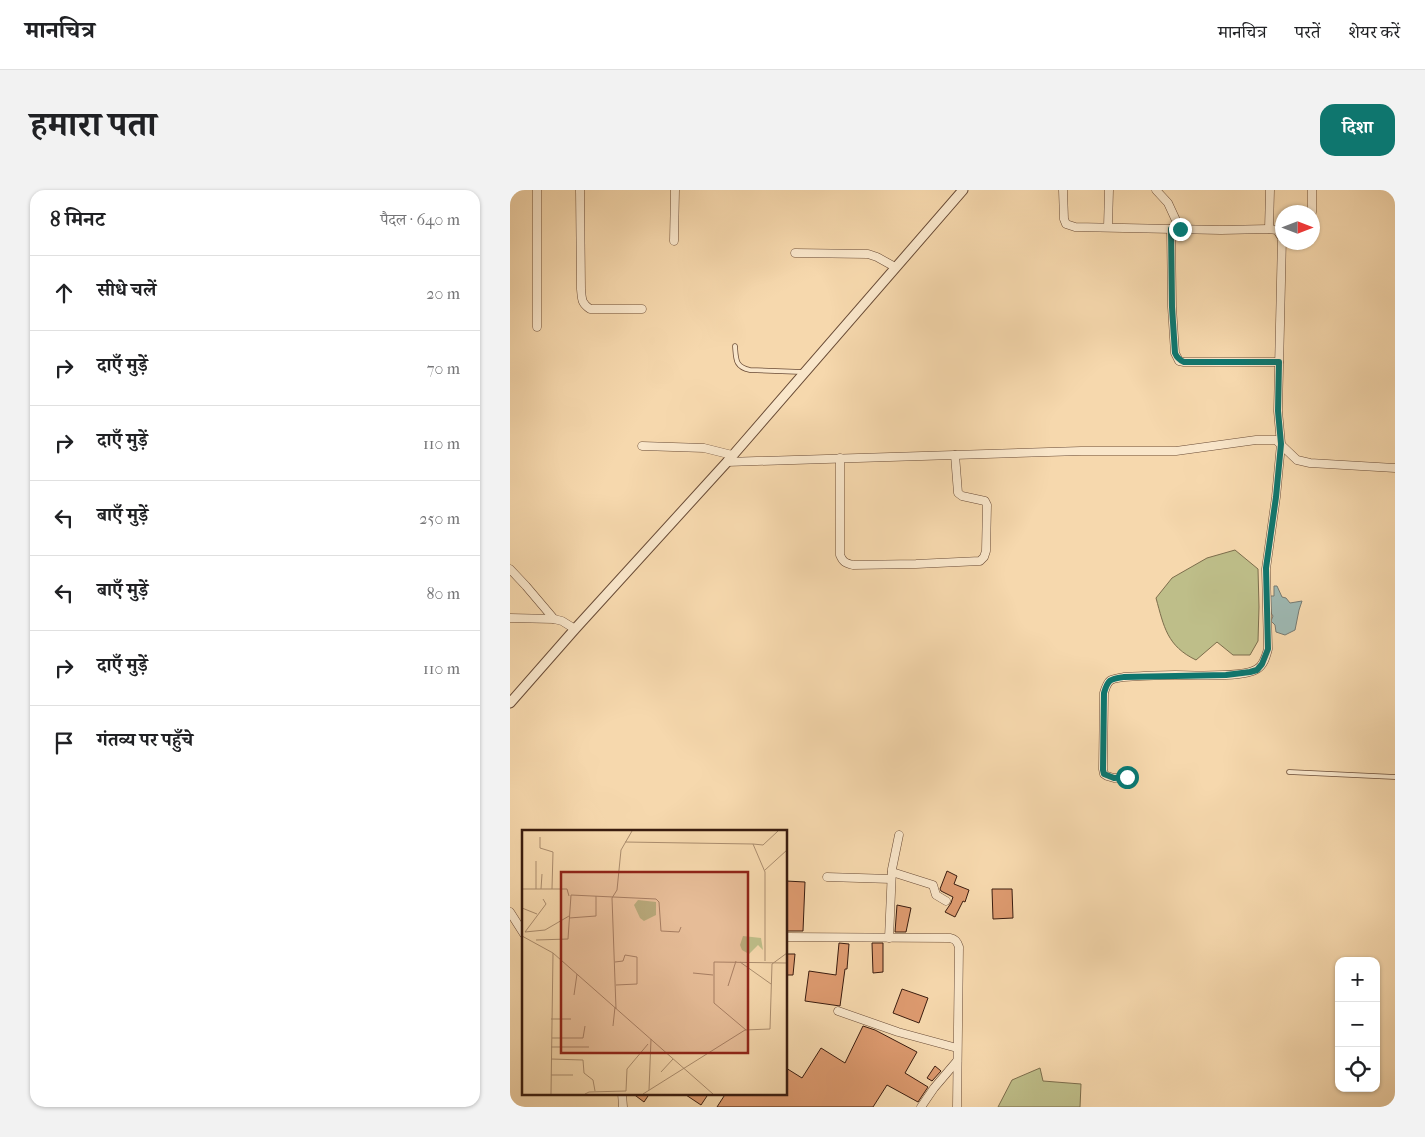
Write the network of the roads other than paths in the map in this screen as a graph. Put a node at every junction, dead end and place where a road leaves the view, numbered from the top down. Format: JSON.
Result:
{"nodes":[{"id":1,"x":537,"y":190,"type":"edge"},
{"id":2,"x":580,"y":190,"type":"edge"},
{"id":3,"x":675,"y":190,"type":"edge"},
{"id":4,"x":962,"y":190,"type":"edge"},
{"id":5,"x":1063,"y":190,"type":"edge"},
{"id":6,"x":1109,"y":190,"type":"edge"},
{"id":7,"x":1156,"y":190,"type":"edge"},
{"id":8,"x":1270,"y":190,"type":"edge"},
{"id":9,"x":1312,"y":190,"type":"edge"},
{"id":10,"x":1312,"y":205,"type":"edge"},
{"id":11,"x":1275,"y":223,"type":"edge"},
{"id":12,"x":1108,"y":228,"type":"junction"},
{"id":13,"x":1171,"y":229,"type":"junction"},
{"id":14,"x":1180,"y":229,"type":"junction"},
{"id":15,"x":1275,"y":230,"type":"edge"},
{"id":16,"x":674,"y":241,"type":"dead end"},
{"id":17,"x":1282,"y":250,"type":"edge"},
{"id":18,"x":795,"y":253,"type":"dead end"},
{"id":19,"x":895,"y":267,"type":"junction"},
{"id":20,"x":642,"y":309,"type":"dead end"},
{"id":21,"x":537,"y":327,"type":"dead end"},
{"id":22,"x":735,"y":346,"type":"dead end"},
{"id":23,"x":1279,"y":362,"type":"junction"},
{"id":24,"x":804,"y":372,"type":"junction"},
{"id":25,"x":1281,"y":444,"type":"junction"},
{"id":26,"x":642,"y":446,"type":"dead end"},
{"id":27,"x":955,"y":455,"type":"junction"},
{"id":28,"x":729,"y":458,"type":"junction"},
{"id":29,"x":840,"y":458,"type":"junction"},
{"id":30,"x":1395,"y":468,"type":"edge"},
{"id":31,"x":510,"y":569,"type":"edge"},
{"id":32,"x":510,"y":618,"type":"edge"},
{"id":33,"x":554,"y":619,"type":"junction"},
{"id":34,"x":575,"y":629,"type":"junction"},
{"id":35,"x":510,"y":703,"type":"edge"},
{"id":36,"x":1289,"y":772,"type":"dead end"},
{"id":37,"x":1127,"y":777,"type":"dead end"},
{"id":38,"x":1395,"y":777,"type":"edge"},
{"id":39,"x":899,"y":835,"type":"dead end"},
{"id":40,"x":892,"y":875,"type":"junction"},
{"id":41,"x":827,"y":877,"type":"dead end"},
{"id":42,"x":946,"y":901,"type":"dead end"},
{"id":43,"x":510,"y":912,"type":"edge"},
{"id":44,"x":522,"y":931,"type":"edge"},
{"id":45,"x":788,"y":937,"type":"edge"},
{"id":46,"x":889,"y":938,"type":"junction"},
{"id":47,"x":838,"y":1011,"type":"dead end"},
{"id":48,"x":957,"y":1048,"type":"junction"},
{"id":49,"x":957,"y":1061,"type":"junction"},
{"id":50,"x":623,"y":1094,"type":"edge"},
{"id":51,"x":622,"y":1107,"type":"edge"},
{"id":52,"x":921,"y":1107,"type":"edge"},
{"id":53,"x":957,"y":1107,"type":"edge"}],
"edges":[{"from":1,"to":21,"type":"street"},
{"from":2,"to":20,"type":"street"},
{"from":3,"to":16,"type":"street"},
{"from":4,"to":19,"type":"street"},
{"from":5,"to":12,"type":"street"},
{"from":6,"to":12,"type":"street"},
{"from":7,"to":14,"type":"street"},
{"from":8,"to":11,"type":"street"},
{"from":9,"to":10,"type":"street"},
{"from":12,"to":13,"type":"street"},
{"from":13,"to":14,"type":"street"},
{"from":13,"to":23,"type":"street"},
{"from":14,"to":15,"type":"street"},
{"from":17,"to":23,"type":"street"},
{"from":18,"to":19,"type":"street"},
{"from":19,"to":24,"type":"street"},
{"from":22,"to":24,"type":"lane"},
{"from":23,"to":25,"type":"street"},
{"from":24,"to":28,"type":"street"},
{"from":25,"to":27,"type":"street"},
{"from":25,"to":30,"type":"street"},
{"from":25,"to":37,"type":"street"},
{"from":26,"to":28,"type":"street"},
{"from":27,"to":29,"type":"street"},
{"from":27,"to":29,"type":"street"},
{"from":28,"to":29,"type":"street"},
{"from":28,"to":34,"type":"street"},
{"from":31,"to":33,"type":"street"},
{"from":32,"to":33,"type":"street"},
{"from":33,"to":34,"type":"street"},
{"from":34,"to":35,"type":"street"},
{"from":36,"to":38,"type":"lane"},
{"from":39,"to":40,"type":"street"},
{"from":40,"to":41,"type":"street"},
{"from":40,"to":42,"type":"street"},
{"from":40,"to":46,"type":"street"},
{"from":43,"to":44,"type":"street"},
{"from":45,"to":46,"type":"street"},
{"from":46,"to":48,"type":"street"},
{"from":47,"to":48,"type":"street"},
{"from":48,"to":49,"type":"street"},
{"from":49,"to":52,"type":"street"},
{"from":49,"to":53,"type":"street"},
{"from":50,"to":51,"type":"street"}]}
